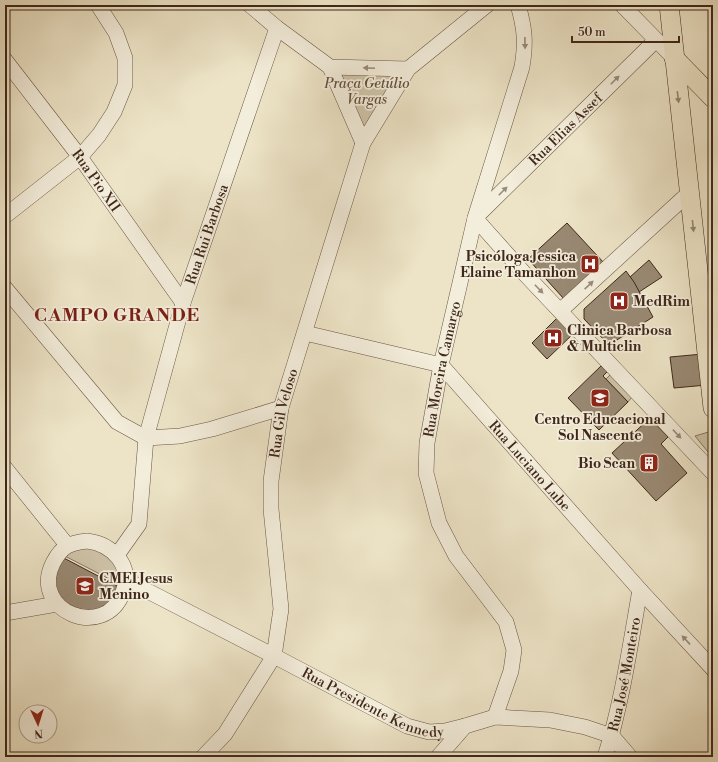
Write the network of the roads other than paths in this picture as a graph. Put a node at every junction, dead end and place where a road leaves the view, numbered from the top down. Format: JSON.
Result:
{"nodes":[{"id":1,"x":98,"y":5,"type":"edge"},
{"id":2,"x":250,"y":5,"type":"edge"},
{"id":3,"x":487,"y":5,"type":"edge"},
{"id":4,"x":518,"y":5,"type":"edge"},
{"id":5,"x":622,"y":5,"type":"edge"},
{"id":6,"x":669,"y":5,"type":"edge"},
{"id":7,"x":277,"y":28,"type":"junction"},
{"id":8,"x":656,"y":40,"type":"junction"},
{"id":9,"x":674,"y":58,"type":"junction"},
{"id":10,"x":5,"y":60,"type":"edge"},
{"id":11,"x":330,"y":67,"type":"junction"},
{"id":12,"x":408,"y":69,"type":"junction"},
{"id":13,"x":713,"y":98,"type":"edge"},
{"id":14,"x":363,"y":143,"type":"junction"},
{"id":15,"x":80,"y":157,"type":"junction"},
{"id":16,"x":689,"y":193,"type":"junction"},
{"id":17,"x":5,"y":216,"type":"edge"},
{"id":18,"x":475,"y":218,"type":"junction"},
{"id":19,"x":5,"y":288,"type":"edge"},
{"id":20,"x":707,"y":298,"type":"edge"},
{"id":21,"x":183,"y":303,"type":"junction"},
{"id":22,"x":560,"y":311,"type":"junction"},
{"id":23,"x":305,"y":333,"type":"junction"},
{"id":24,"x":441,"y":365,"type":"junction"},
{"id":25,"x":280,"y":408,"type":"junction"},
{"id":26,"x":713,"y":408,"type":"edge"},
{"id":27,"x":146,"y":438,"type":"junction"},
{"id":28,"x":5,"y":468,"type":"edge"},
{"id":29,"x":713,"y":473,"type":"edge"},
{"id":30,"x":67,"y":545,"type":"junction"},
{"id":31,"x":117,"y":555,"type":"junction"},
{"id":32,"x":125,"y":582,"type":"junction"},
{"id":33,"x":640,"y":590,"type":"junction"},
{"id":34,"x":57,"y":604,"type":"junction"},
{"id":35,"x":5,"y":613,"type":"edge"},
{"id":36,"x":274,"y":656,"type":"junction"},
{"id":37,"x":713,"y":669,"type":"edge"},
{"id":38,"x":495,"y":717,"type":"junction"},
{"id":39,"x":465,"y":726,"type":"junction"},
{"id":40,"x":612,"y":736,"type":"junction"},
{"id":41,"x":203,"y":757,"type":"edge"},
{"id":42,"x":438,"y":757,"type":"edge"},
{"id":43,"x":605,"y":757,"type":"edge"},
{"id":44,"x":630,"y":757,"type":"edge"}],
"edges":[{"from":1,"to":15,"type":"street"},
{"from":2,"to":7,"type":"street"},
{"from":3,"to":12,"type":"street","name":"Rua Gil Veloso"},
{"from":4,"to":18,"type":"street","name":"Rua Moreira Camargo","one_way":true},
{"from":5,"to":8,"type":"street"},
{"from":6,"to":9,"type":"main road"},
{"from":7,"to":11,"type":"street"},
{"from":7,"to":21,"type":"street","name":"Rua Rui Barbosa"},
{"from":8,"to":9,"type":"street"},
{"from":18,"to":8,"type":"street","name":"Rua Elias Assef","one_way":true},
{"from":9,"to":13,"type":"main road"},
{"from":9,"to":16,"type":"main road","one_way":true},
{"from":10,"to":15,"type":"street","name":"Rua Pio XII"},
{"from":12,"to":11,"type":"street","one_way":true},
{"from":11,"to":14,"type":"street"},
{"from":12,"to":14,"type":"street","name":"Rua Gil Veloso"},
{"from":14,"to":23,"type":"street","name":"Rua Gil Veloso"},
{"from":15,"to":17,"type":"street"},
{"from":15,"to":21,"type":"street","name":"Rua Pio XII"},
{"from":16,"to":20,"type":"main road","one_way":true},
{"from":22,"to":16,"type":"street","one_way":true},
{"from":18,"to":22,"type":"street","one_way":true},
{"from":18,"to":24,"type":"street","name":"Rua Moreira Camargo"},
{"from":19,"to":27,"type":"street"},
{"from":20,"to":26,"type":"main road"},
{"from":21,"to":27,"type":"street","name":"Rua Rui Barbosa"},
{"from":22,"to":29,"type":"street","one_way":true},
{"from":23,"to":24,"type":"street"},
{"from":23,"to":25,"type":"street","name":"Rua Gil Veloso"},
{"from":24,"to":33,"type":"street","name":"Rua Luciano Lube"},
{"from":24,"to":38,"type":"street","name":"Rua Moreira Camargo"},
{"from":25,"to":27,"type":"street"},
{"from":25,"to":36,"type":"street","name":"Rua Gil Veloso"},
{"from":27,"to":31,"type":"street","name":"Rua Rui Barbosa"},
{"from":28,"to":30,"type":"street"},
{"from":30,"to":31,"type":"street"},
{"from":30,"to":34,"type":"street"},
{"from":31,"to":32,"type":"street"},
{"from":32,"to":34,"type":"street"},
{"from":32,"to":36,"type":"street","name":"Rua Presidente Kennedy"},
{"from":37,"to":33,"type":"street","name":"Rua Luciano Lube","one_way":true},
{"from":33,"to":40,"type":"street","name":"Rua José Monteiro"},
{"from":34,"to":35,"type":"street"},
{"from":36,"to":39,"type":"street","name":"Rua Presidente Kennedy"},
{"from":36,"to":41,"type":"street","name":"Rua Gil Veloso"},
{"from":38,"to":39,"type":"street","name":"Rua Presidente Kennedy"},
{"from":38,"to":40,"type":"street","name":"Rua Presidente Kennedy"},
{"from":39,"to":42,"type":"street"},
{"from":40,"to":43,"type":"street","name":"Rua José Monteiro"},
{"from":40,"to":44,"type":"street"}]}
